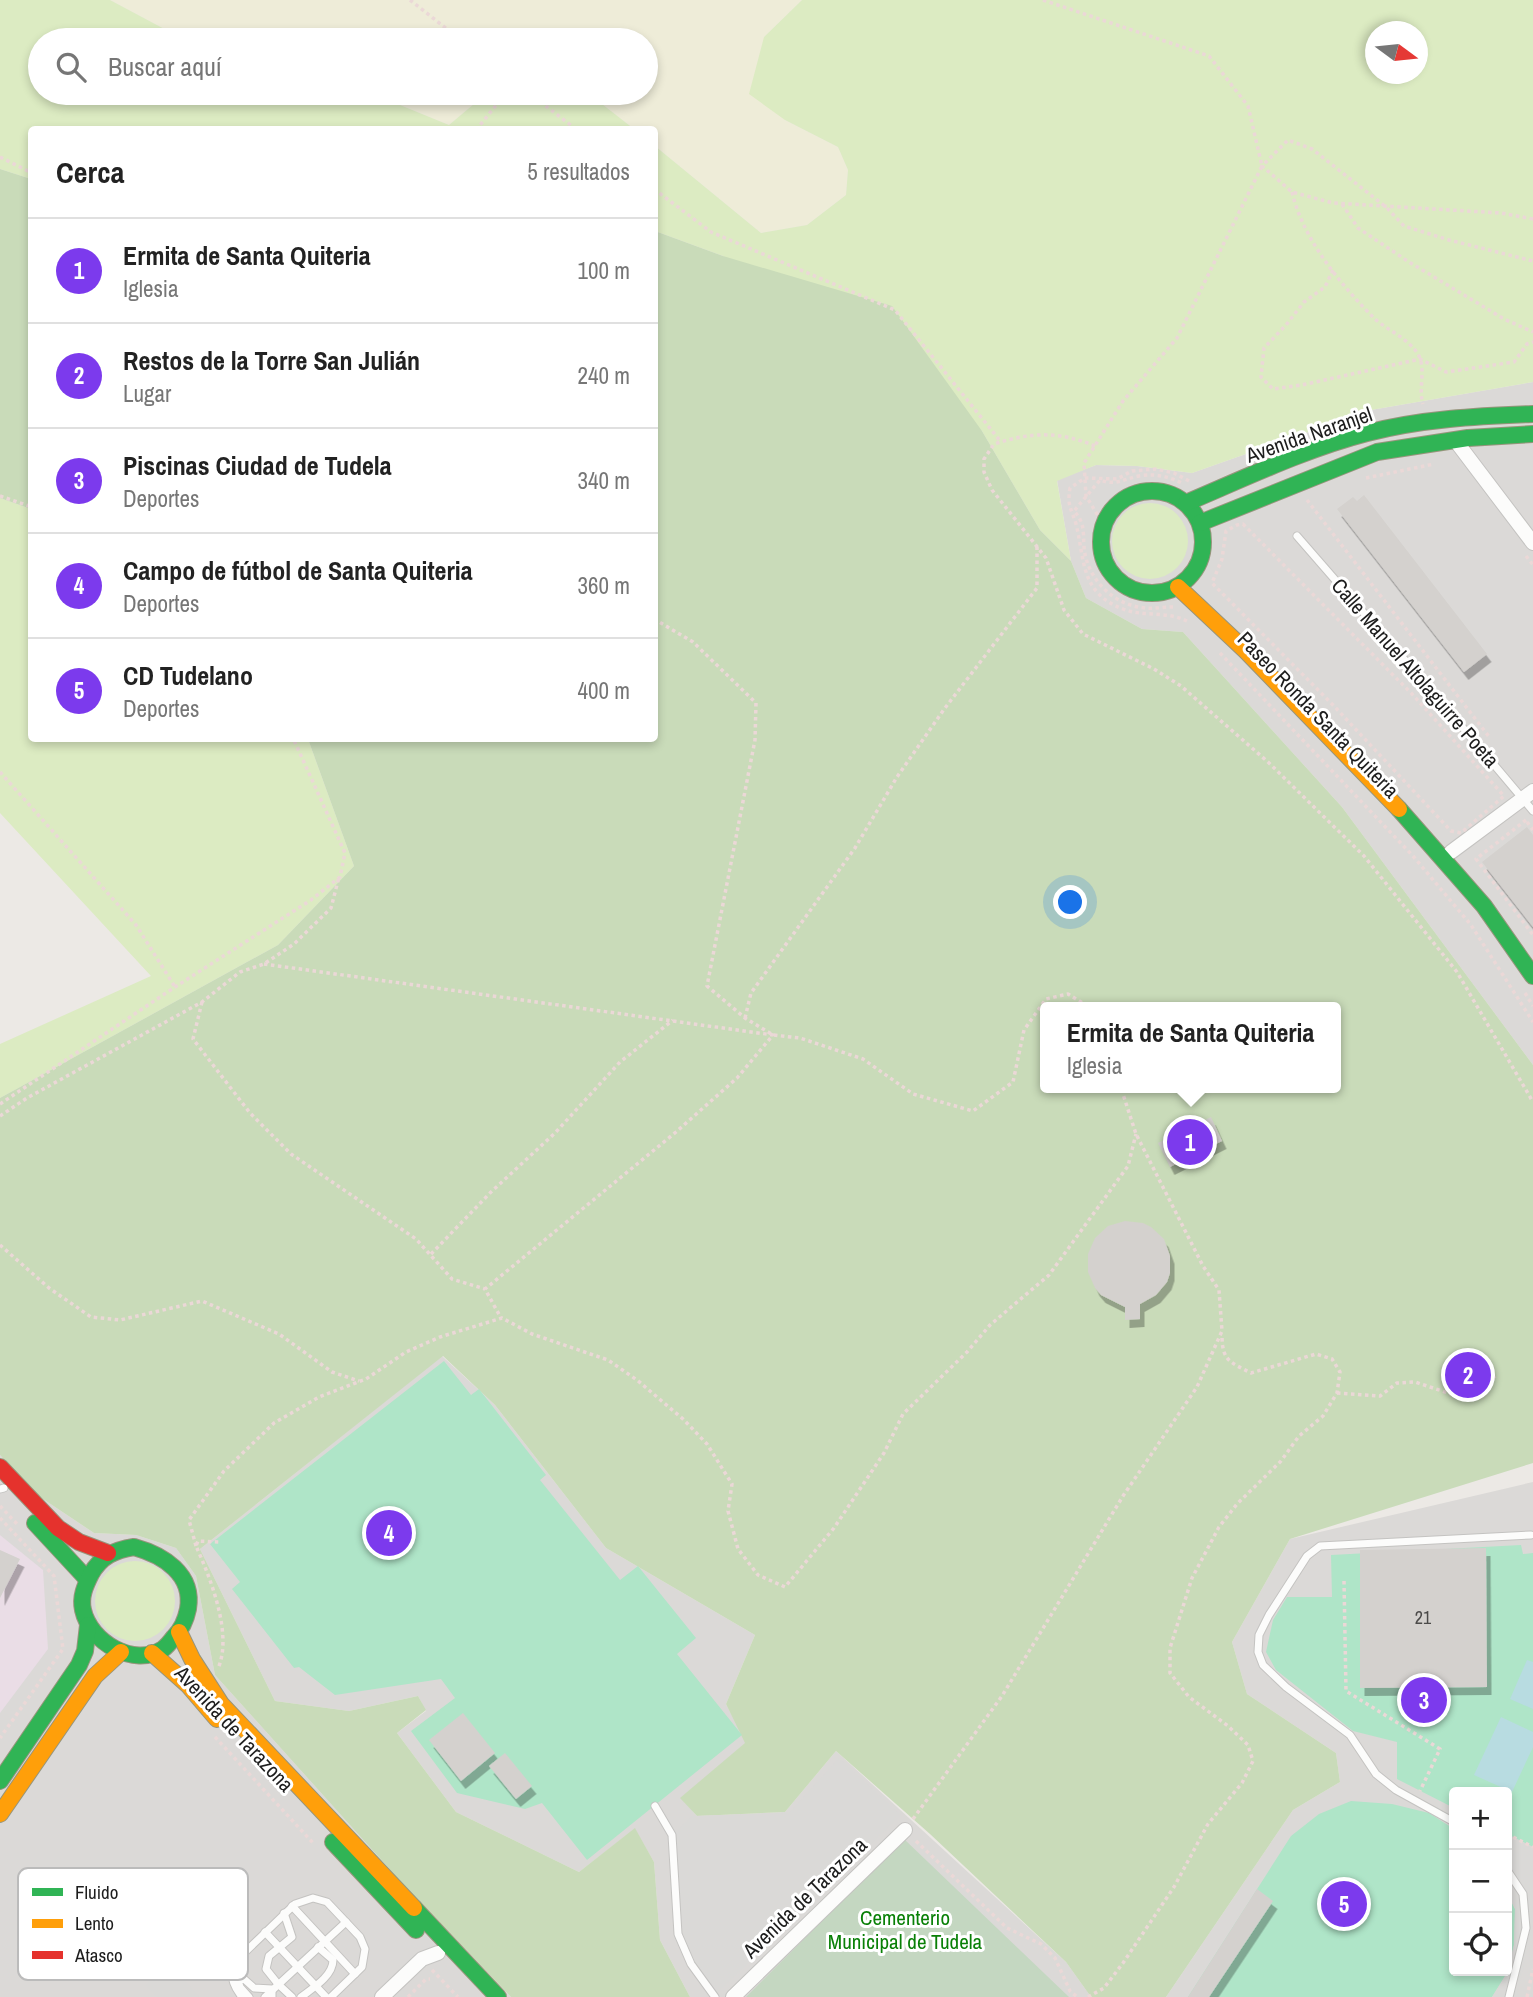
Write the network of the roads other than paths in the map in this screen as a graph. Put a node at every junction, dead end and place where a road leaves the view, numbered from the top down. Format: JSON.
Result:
{"nodes":[{"id":1,"x":1533,"y":414,"type":"edge"},
{"id":2,"x":1533,"y":434,"type":"edge"},
{"id":3,"x":1455,"y":440,"type":"junction"},
{"id":4,"x":1186,"y":503,"type":"junction"},
{"id":5,"x":1200,"y":523,"type":"junction"},
{"id":6,"x":1297,"y":536,"type":"dead end"},
{"id":7,"x":1533,"y":543,"type":"edge"},
{"id":8,"x":1184,"y":582,"type":"junction"},
{"id":9,"x":1528,"y":795,"type":"edge"},
{"id":10,"x":1533,"y":811,"type":"edge"},
{"id":11,"x":1451,"y":852,"type":"junction"},
{"id":12,"x":1533,"y":963,"type":"edge"},
{"id":13,"x":1526,"y":979,"type":"edge"},
{"id":14,"x":0,"y":1466,"type":"edge"},
{"id":15,"x":1,"y":1487,"type":"edge"},
{"id":16,"x":1531,"y":1535,"type":"dead end"},
{"id":17,"x":108,"y":1553,"type":"junction"},
{"id":18,"x":86,"y":1578,"type":"junction"},
{"id":19,"x":88,"y":1625,"type":"junction"},
{"id":20,"x":179,"y":1632,"type":"junction"},
{"id":21,"x":121,"y":1652,"type":"junction"},
{"id":22,"x":152,"y":1653,"type":"junction"},
{"id":23,"x":0,"y":1781,"type":"edge"},
{"id":24,"x":655,"y":1805,"type":"dead end"},
{"id":25,"x":0,"y":1814,"type":"edge"},
{"id":26,"x":1449,"y":1819,"type":"edge"},
{"id":27,"x":905,"y":1830,"type":"road end"},
{"id":28,"x":1512,"y":1878,"type":"edge"},
{"id":29,"x":292,"y":1906,"type":"junction"},
{"id":30,"x":284,"y":1913,"type":"junction"},
{"id":31,"x":346,"y":1922,"type":"junction"},
{"id":32,"x":265,"y":1932,"type":"junction"},
{"id":33,"x":322,"y":1944,"type":"junction"},
{"id":34,"x":279,"y":1948,"type":"junction"},
{"id":35,"x":248,"y":1951,"type":"edge"},
{"id":36,"x":438,"y":1953,"type":"junction"},
{"id":37,"x":296,"y":1966,"type":"junction"},
{"id":38,"x":355,"y":1974,"type":"junction"},
{"id":39,"x":233,"y":1980,"type":"edge"},
{"id":40,"x":238,"y":1980,"type":"joint"},
{"id":41,"x":245,"y":1980,"type":"edge"},
{"id":42,"x":314,"y":1985,"type":"junction"},
{"id":43,"x":274,"y":1990,"type":"edge"},
{"id":44,"x":242,"y":1997,"type":"edge"},
{"id":45,"x":249,"y":1997,"type":"edge"},
{"id":46,"x":255,"y":1997,"type":"edge"},
{"id":47,"x":265,"y":1997,"type":"edge"},
{"id":48,"x":292,"y":1997,"type":"edge"},
{"id":49,"x":301,"y":1997,"type":"edge"},
{"id":50,"x":329,"y":1997,"type":"edge"},
{"id":51,"x":382,"y":1997,"type":"edge"},
{"id":52,"x":478,"y":1997,"type":"edge"},
{"id":53,"x":498,"y":1997,"type":"edge"},
{"id":54,"x":715,"y":1997,"type":"edge"},
{"id":55,"x":733,"y":1997,"type":"edge"},
{"id":56,"x":1509,"y":1997,"type":"edge"}],
"edges":[{"from":1,"to":4,"type":"street","name":"Avenida Naranjel"},
{"from":2,"to":3,"type":"street","name":"Avenida Naranjel"},
{"from":3,"to":5,"type":"street","name":"Avenida Naranjel"},
{"from":3,"to":7,"type":"street"},
{"from":4,"to":5,"type":"street"},
{"from":4,"to":8,"type":"street"},
{"from":5,"to":8,"type":"street"},
{"from":6,"to":9,"type":"lane","name":"Calle Manuel Altolaguirre Poeta"},
{"from":8,"to":11,"type":"street","name":"Paseo Ronda Santa Quiteria"},
{"from":8,"to":13,"type":"street","name":"Paseo Ronda Santa Quiteria"},
{"from":9,"to":10,"type":"lane","name":"Calle Manuel Altolaguirre Poeta"},
{"from":9,"to":11,"type":"street"},
{"from":11,"to":12,"type":"street","name":"Paseo Ronda Santa Quiteria"},
{"from":14,"to":17,"type":"street"},
{"from":15,"to":18,"type":"street"},
{"from":16,"to":26,"type":"lane"},
{"from":17,"to":18,"type":"street"},
{"from":17,"to":20,"type":"street"},
{"from":18,"to":19,"type":"street"},
{"from":19,"to":21,"type":"street"},
{"from":19,"to":23,"type":"street"},
{"from":20,"to":22,"type":"street"},
{"from":20,"to":53,"type":"street","name":"Avenida de Tarazona"},
{"from":21,"to":22,"type":"street"},
{"from":21,"to":25,"type":"street"},
{"from":22,"to":36,"type":"street","name":"Avenida de Tarazona"},
{"from":24,"to":54,"type":"lane"},
{"from":27,"to":55,"type":"street","name":"Avenida de Tarazona"},
{"from":28,"to":56,"type":"lane"},
{"from":29,"to":30,"type":"lane"},
{"from":29,"to":31,"type":"lane"},
{"from":29,"to":33,"type":"lane"},
{"from":30,"to":32,"type":"lane"},
{"from":30,"to":34,"type":"lane"},
{"from":31,"to":33,"type":"lane"},
{"from":31,"to":38,"type":"lane"},
{"from":32,"to":34,"type":"lane"},
{"from":32,"to":35,"type":"lane"},
{"from":33,"to":37,"type":"lane"},
{"from":33,"to":38,"type":"lane"},
{"from":33,"to":42,"type":"lane"},
{"from":34,"to":37,"type":"lane"},
{"from":34,"to":43,"type":"lane"},
{"from":36,"to":51,"type":"street"},
{"from":36,"to":52,"type":"street","name":"Avenida de Tarazona"},
{"from":37,"to":42,"type":"lane"},
{"from":37,"to":43,"type":"lane"},
{"from":38,"to":50,"type":"lane"},
{"from":39,"to":44,"type":"lane"},
{"from":40,"to":45,"type":"lane"},
{"from":40,"to":46,"type":"lane"},
{"from":41,"to":43,"type":"lane"},
{"from":42,"to":49,"type":"lane"},
{"from":42,"to":50,"type":"lane"},
{"from":43,"to":47,"type":"lane"},
{"from":43,"to":48,"type":"lane"}]}
